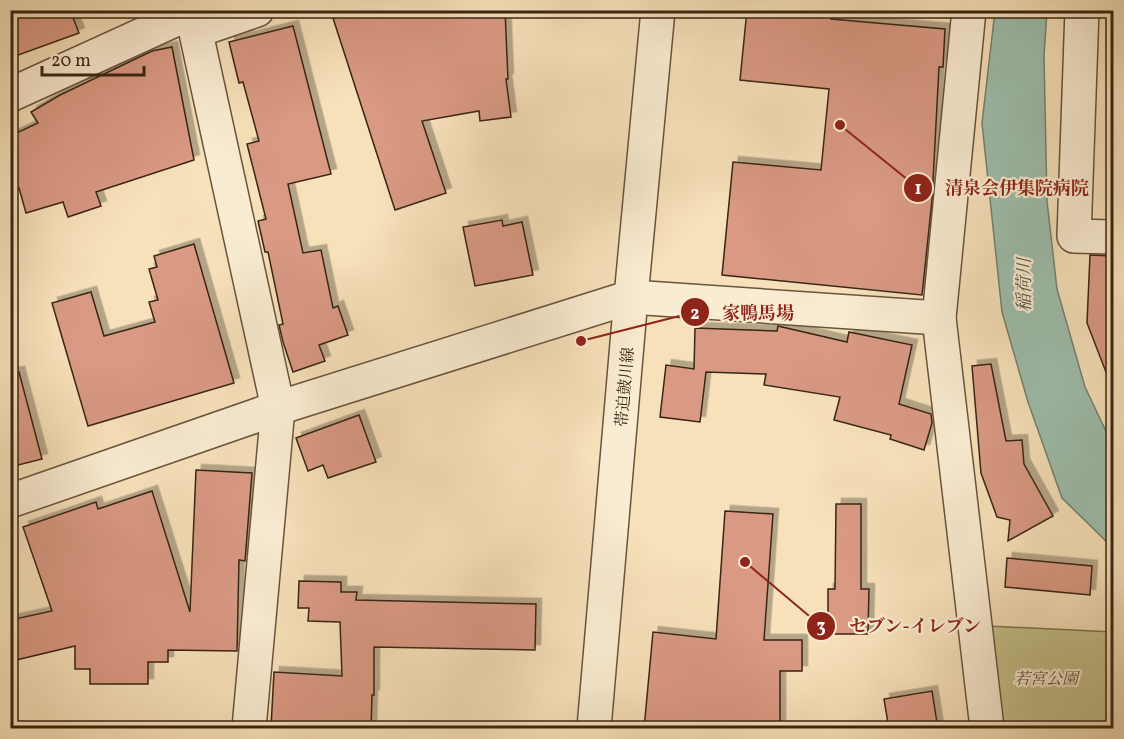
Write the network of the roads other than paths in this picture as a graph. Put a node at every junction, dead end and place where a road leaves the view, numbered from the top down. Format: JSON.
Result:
{"nodes":[{"id":1,"x":257,"y":10,"type":"edge"},
{"id":2,"x":658,"y":10,"type":"edge"},
{"id":3,"x":969,"y":10,"type":"edge"},
{"id":4,"x":1082,"y":10,"type":"edge"},
{"id":5,"x":193,"y":18,"type":"edge"},
{"id":6,"x":10,"y":95,"type":"edge"},
{"id":7,"x":1113,"y":237,"type":"edge"},
{"id":8,"x":631,"y":297,"type":"junction"},
{"id":9,"x":939,"y":318,"type":"junction"},
{"id":10,"x":278,"y":408,"type":"junction"},
{"id":11,"x":10,"y":501,"type":"edge"},
{"id":12,"x":249,"y":729,"type":"edge"},
{"id":13,"x":594,"y":729,"type":"edge"},
{"id":14,"x":987,"y":729,"type":"edge"}],
"edges":[{"from":1,"to":5,"type":"street"},
{"from":2,"to":8,"type":"street","name":"帯迫皷川線"},
{"from":3,"to":9,"type":"street"},
{"from":4,"to":7,"type":"street"},
{"from":5,"to":6,"type":"street"},
{"from":5,"to":10,"type":"street"},
{"from":8,"to":9,"type":"street"},
{"from":8,"to":10,"type":"street"},
{"from":8,"to":13,"type":"street","name":"帯迫皷川線"},
{"from":9,"to":14,"type":"street"},
{"from":10,"to":11,"type":"street"},
{"from":10,"to":12,"type":"street"}]}
